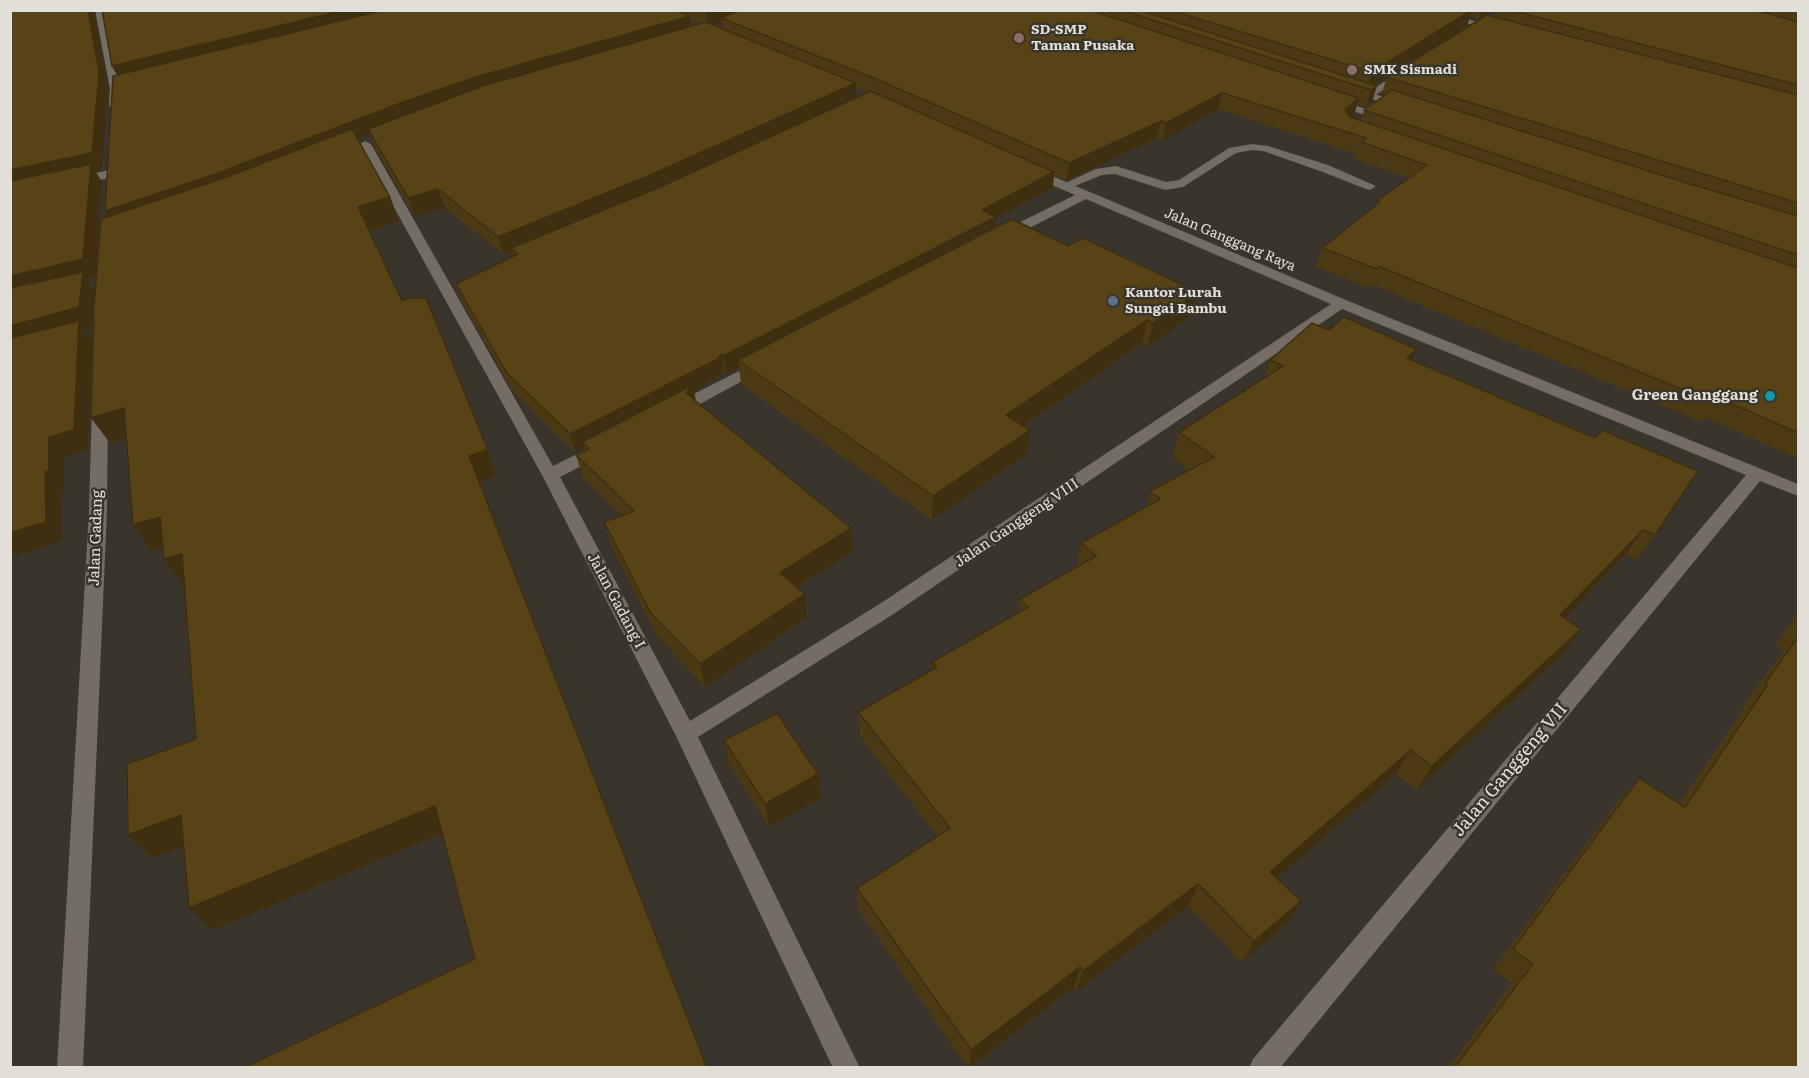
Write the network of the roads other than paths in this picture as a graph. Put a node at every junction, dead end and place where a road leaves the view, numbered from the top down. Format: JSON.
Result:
{"nodes":[{"id":1,"x":100,"y":10,"type":"edge"},
{"id":2,"x":1426,"y":10,"type":"edge"},
{"id":3,"x":1496,"y":15,"type":"edge"},
{"id":4,"x":1477,"y":28,"type":"junction"},
{"id":5,"x":1504,"y":32,"type":"edge"},
{"id":6,"x":1416,"y":66,"type":"edge"},
{"id":7,"x":1335,"y":85,"type":"edge"},
{"id":8,"x":1368,"y":95,"type":"junction"},
{"id":9,"x":1324,"y":99,"type":"edge"},
{"id":10,"x":1372,"y":109,"type":"junction"},
{"id":11,"x":1418,"y":111,"type":"edge"},
{"id":12,"x":113,"y":121,"type":"edge"},
{"id":13,"x":366,"y":144,"type":"dead end"},
{"id":14,"x":1024,"y":168,"type":"edge"},
{"id":15,"x":110,"y":174,"type":"edge"},
{"id":16,"x":66,"y":183,"type":"edge"},
{"id":17,"x":1065,"y":186,"type":"junction"},
{"id":18,"x":1370,"y":186,"type":"dead end"},
{"id":19,"x":1084,"y":195,"type":"junction"},
{"id":20,"x":993,"y":241,"type":"edge"},
{"id":21,"x":1341,"y":303,"type":"junction"},
{"id":22,"x":769,"y":360,"type":"edge"},
{"id":23,"x":100,"y":391,"type":"edge"},
{"id":24,"x":664,"y":416,"type":"edge"},
{"id":25,"x":611,"y":444,"type":"edge"},
{"id":26,"x":1757,"y":473,"type":"junction"},
{"id":27,"x":550,"y":476,"type":"junction"},
{"id":28,"x":1798,"y":490,"type":"edge"},
{"id":29,"x":686,"y":734,"type":"junction"},
{"id":30,"x":70,"y":1068,"type":"edge"},
{"id":31,"x":847,"y":1068,"type":"edge"},
{"id":32,"x":1262,"y":1068,"type":"edge"}],
"edges":[{"from":1,"to":12,"type":"street"},
{"from":2,"to":4,"type":"street"},
{"from":3,"to":4,"type":"street"},
{"from":4,"to":5,"type":"street"},
{"from":6,"to":8,"type":"street"},
{"from":7,"to":8,"type":"street"},
{"from":8,"to":10,"type":"street"},
{"from":9,"to":10,"type":"street"},
{"from":10,"to":11,"type":"street"},
{"from":13,"to":27,"type":"street","name":"Jalan Gadang I"},
{"from":14,"to":17,"type":"street","name":"Jalan Ganggang Raya"},
{"from":15,"to":16,"type":"street"},
{"from":17,"to":18,"type":"street"},
{"from":17,"to":19,"type":"street","name":"Jalan Ganggang Raya"},
{"from":19,"to":20,"type":"street"},
{"from":19,"to":21,"type":"street","name":"Jalan Ganggang Raya"},
{"from":21,"to":26,"type":"street","name":"Jalan Ganggang Raya"},
{"from":21,"to":29,"type":"street","name":"Jalan Ganggeng VIII"},
{"from":22,"to":24,"type":"street"},
{"from":23,"to":30,"type":"street","name":"Jalan Gadang"},
{"from":25,"to":27,"type":"street"},
{"from":26,"to":28,"type":"street","name":"Jalan Ganggang Raya"},
{"from":26,"to":32,"type":"street","name":"Jalan Ganggeng VII"},
{"from":27,"to":29,"type":"street","name":"Jalan Gadang I"},
{"from":29,"to":31,"type":"street","name":"Jalan Gadang I"}]}
